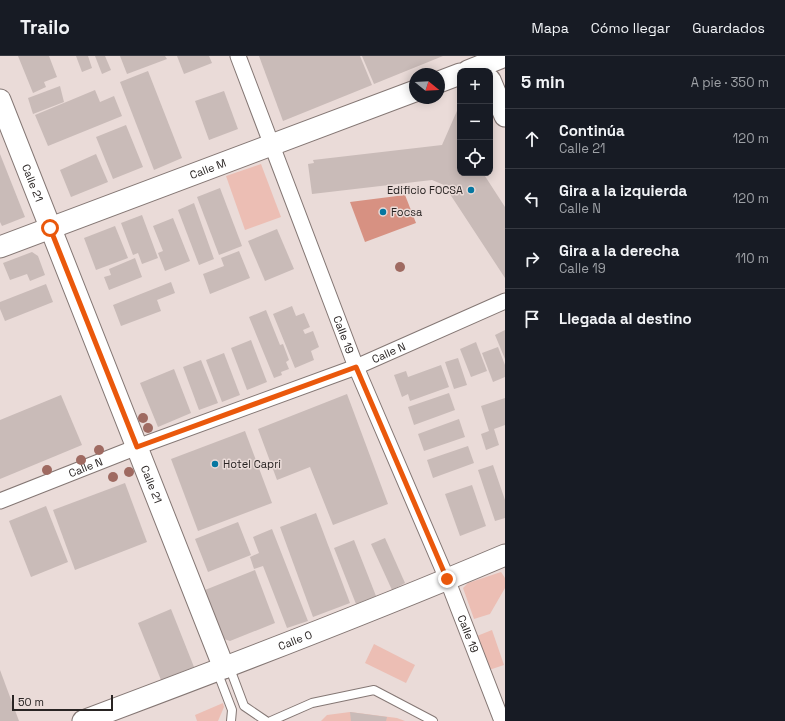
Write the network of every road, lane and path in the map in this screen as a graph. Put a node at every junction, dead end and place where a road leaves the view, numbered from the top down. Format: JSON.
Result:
{"nodes":[{"id":1,"x":238,"y":56,"type":"edge"},
{"id":2,"x":505,"y":56,"type":"edge"},
{"id":3,"x":484,"y":68,"type":"edge"},
{"id":4,"x":457,"y":75,"type":"edge"},
{"id":5,"x":445,"y":80,"type":"edge"},
{"id":6,"x":493,"y":91,"type":"edge"},
{"id":7,"x":409,"y":93,"type":"edge"},
{"id":8,"x":0,"y":100,"type":"edge"},
{"id":9,"x":505,"y":116,"type":"edge"},
{"id":10,"x":271,"y":146,"type":"junction"},
{"id":11,"x":50,"y":228,"type":"junction"},
{"id":12,"x":0,"y":247,"type":"edge"},
{"id":13,"x":505,"y":301,"type":"edge"},
{"id":14,"x":356,"y":367,"type":"junction"},
{"id":15,"x":137,"y":447,"type":"junction"},
{"id":16,"x":0,"y":501,"type":"edge"},
{"id":17,"x":505,"y":555,"type":"edge"},
{"id":18,"x":447,"y":579,"type":"junction"},
{"id":19,"x":223,"y":668,"type":"junction"},
{"id":20,"x":83,"y":721,"type":"edge"},
{"id":21,"x":231,"y":721,"type":"edge"},
{"id":22,"x":266,"y":721,"type":"edge"},
{"id":23,"x":271,"y":721,"type":"edge"},
{"id":24,"x":433,"y":721,"type":"edge"},
{"id":25,"x":502,"y":721,"type":"edge"}],
"edges":[{"from":1,"to":10,"type":"street","name":"Calle 19"},
{"from":2,"to":3,"type":"street"},
{"from":4,"to":5,"type":"street"},
{"from":6,"to":9,"type":"street"},
{"from":7,"to":10,"type":"street","name":"Calle M"},
{"from":8,"to":11,"type":"street","name":"Calle 21"},
{"from":10,"to":11,"type":"street","name":"Calle M"},
{"from":10,"to":14,"type":"street","name":"Calle 19"},
{"from":11,"to":12,"type":"street","name":"Calle M"},
{"from":11,"to":15,"type":"street","name":"Calle 21"},
{"from":13,"to":14,"type":"street","name":"Calle N"},
{"from":14,"to":15,"type":"street","name":"Calle N"},
{"from":14,"to":18,"type":"street","name":"Calle 19"},
{"from":15,"to":16,"type":"street","name":"Calle N"},
{"from":15,"to":19,"type":"street","name":"Calle 21"},
{"from":17,"to":18,"type":"street","name":"Calle O"},
{"from":18,"to":19,"type":"street","name":"Calle O"},
{"from":18,"to":25,"type":"street","name":"Calle 19"},
{"from":19,"to":20,"type":"street","name":"Calle O"},
{"from":19,"to":21,"type":"lane"},
{"from":19,"to":22,"type":"lane"},
{"from":23,"to":24,"type":"lane"}]}
